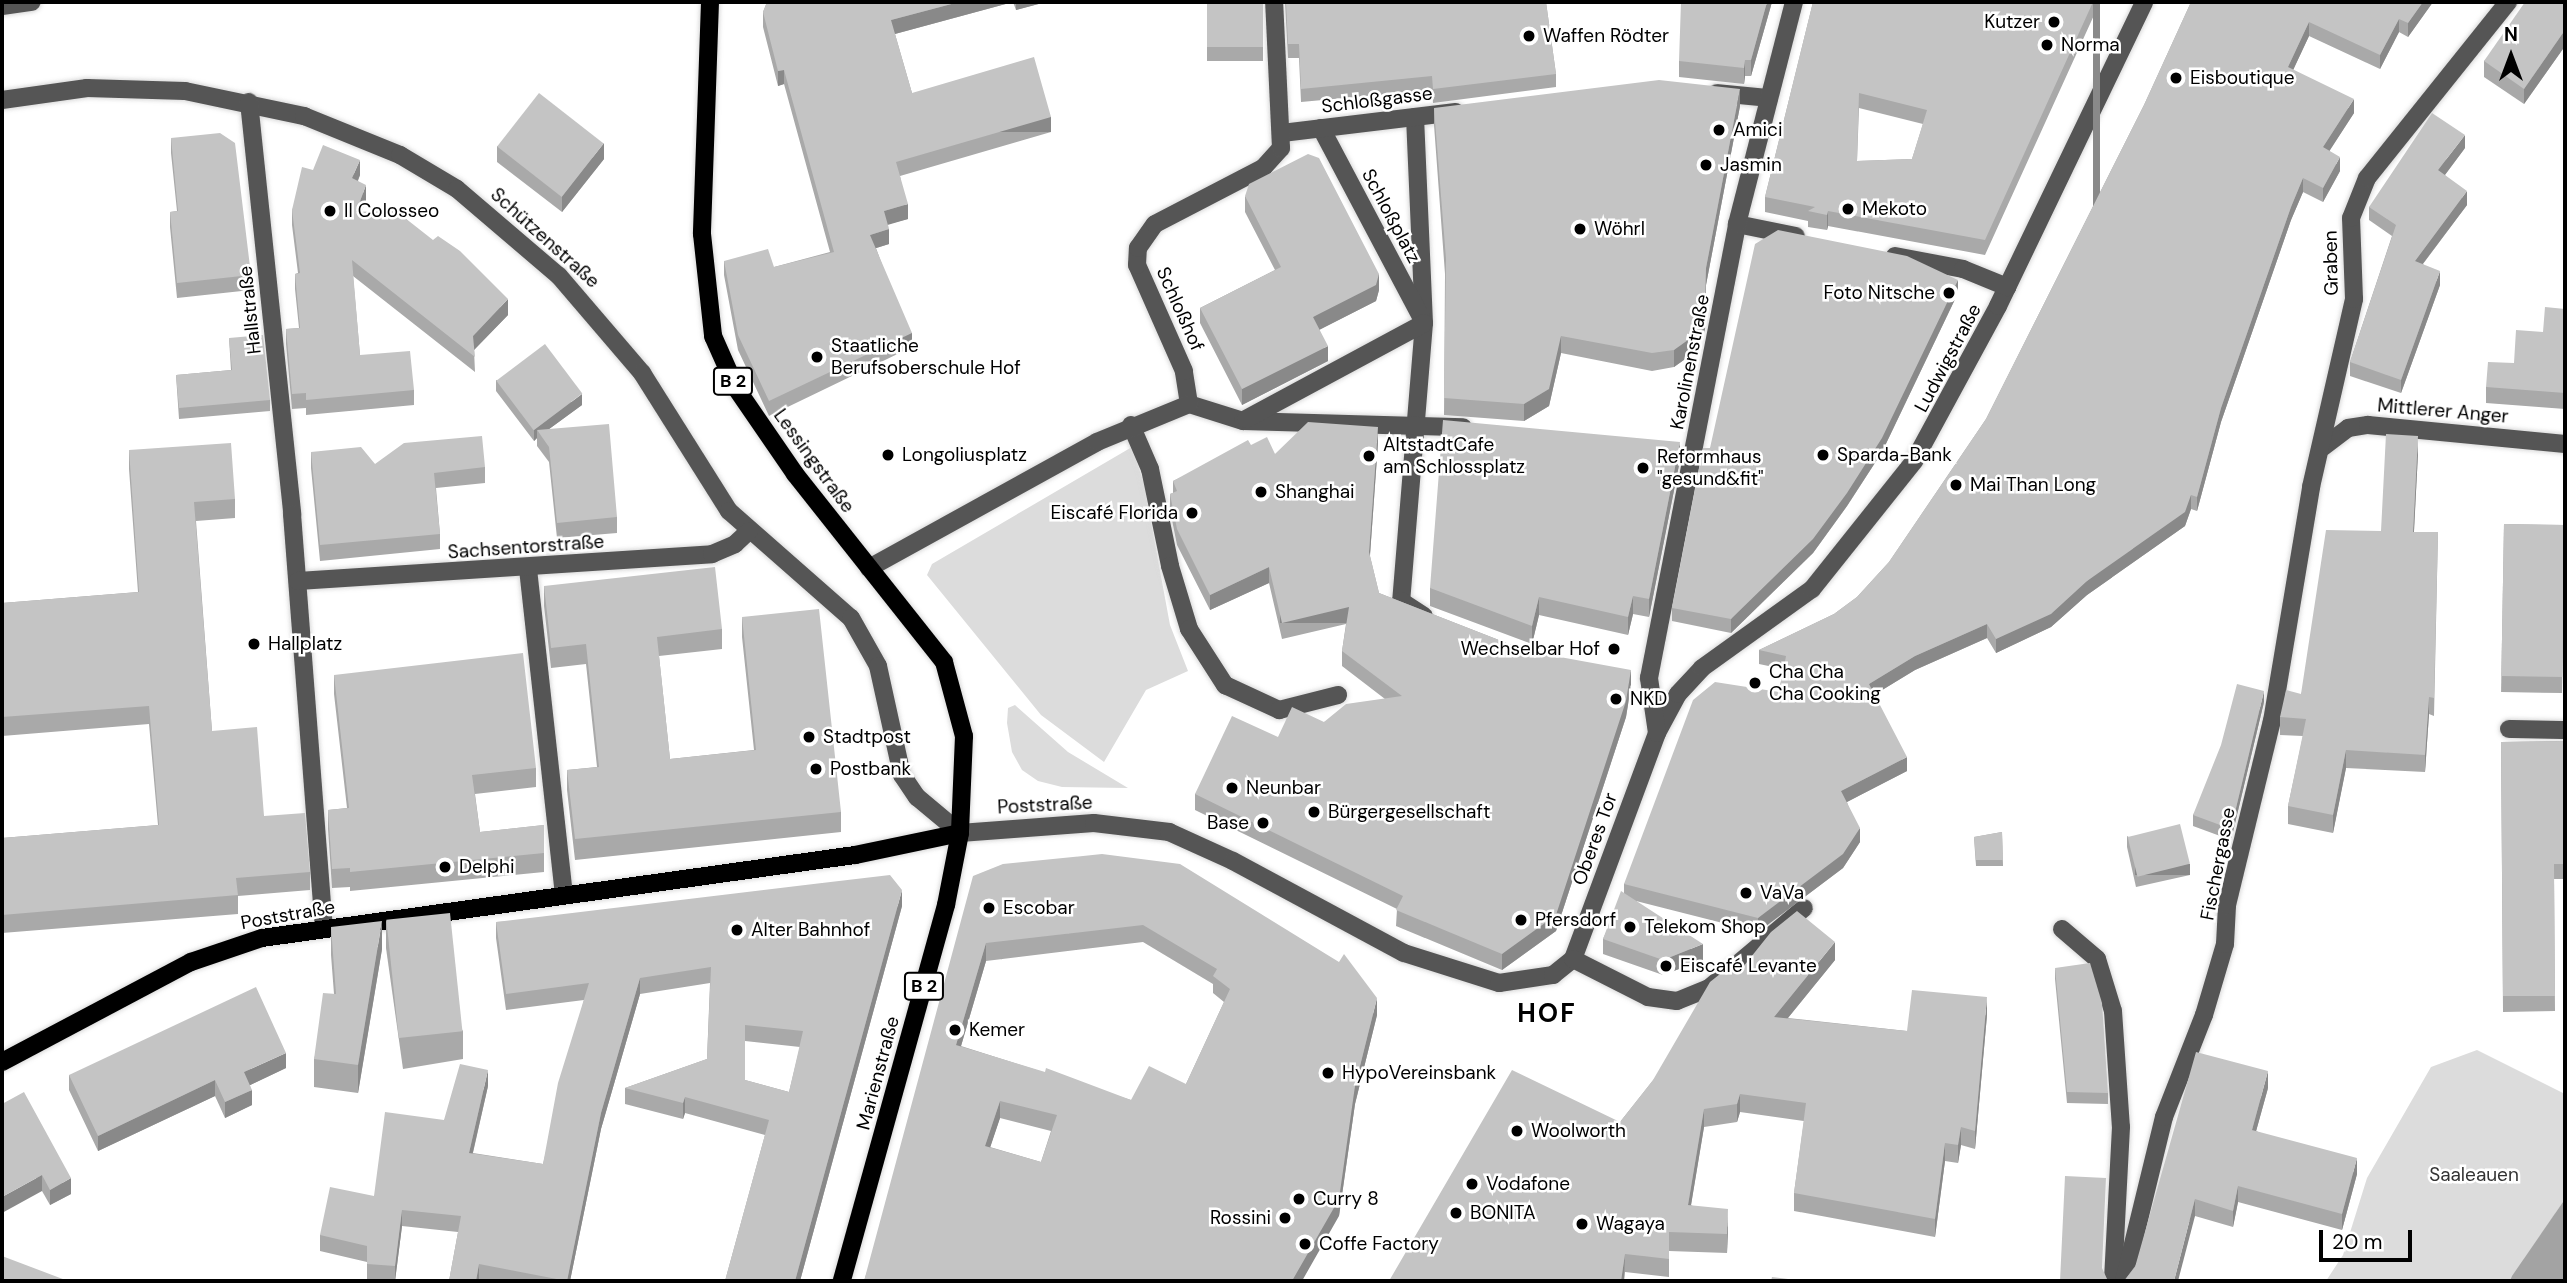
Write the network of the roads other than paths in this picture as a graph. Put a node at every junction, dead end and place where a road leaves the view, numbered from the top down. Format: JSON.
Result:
{"nodes":[{"id":1,"x":32,"y":2,"type":"edge"},
{"id":2,"x":710,"y":2,"type":"edge"},
{"id":3,"x":1274,"y":2,"type":"edge"},
{"id":4,"x":1794,"y":2,"type":"edge"},
{"id":5,"x":2144,"y":2,"type":"edge"},
{"id":6,"x":2508,"y":2,"type":"edge"},
{"id":7,"x":2,"y":6,"type":"edge"},
{"id":8,"x":1696,"y":90,"type":"edge"},
{"id":9,"x":1769,"y":98,"type":"junction"},
{"id":10,"x":2,"y":100,"type":"edge"},
{"id":11,"x":249,"y":102,"type":"junction"},
{"id":12,"x":1473,"y":110,"type":"edge"},
{"id":13,"x":1415,"y":117,"type":"junction"},
{"id":14,"x":1321,"y":128,"type":"junction"},
{"id":15,"x":1282,"y":133,"type":"junction"},
{"id":16,"x":1737,"y":224,"type":"junction"},
{"id":17,"x":1815,"y":240,"type":"edge"},
{"id":18,"x":1882,"y":253,"type":"edge"},
{"id":19,"x":2007,"y":287,"type":"junction"},
{"id":20,"x":1424,"y":323,"type":"junction"},
{"id":21,"x":1189,"y":404,"type":"junction"},
{"id":22,"x":1243,"y":421,"type":"junction"},
{"id":23,"x":1132,"y":425,"type":"junction"},
{"id":24,"x":1415,"y":425,"type":"junction"},
{"id":25,"x":1482,"y":429,"type":"edge"},
{"id":26,"x":1672,"y":444,"type":"edge"},
{"id":27,"x":2565,"y":444,"type":"edge"},
{"id":28,"x":1696,"y":446,"type":"junction"},
{"id":29,"x":2323,"y":447,"type":"junction"},
{"id":30,"x":749,"y":531,"type":"junction"},
{"id":31,"x":869,"y":568,"type":"junction"},
{"id":32,"x":528,"y":569,"type":"junction"},
{"id":33,"x":298,"y":581,"type":"junction"},
{"id":34,"x":1436,"y":621,"type":"edge"},
{"id":35,"x":1702,"y":668,"type":"joint"},
{"id":36,"x":1630,"y":675,"type":"edge"},
{"id":37,"x":1649,"y":678,"type":"junction"},
{"id":38,"x":1338,"y":695,"type":"dead end"},
{"id":39,"x":2509,"y":729,"type":"dead end"},
{"id":40,"x":2565,"y":730,"type":"edge"},
{"id":41,"x":1657,"y":733,"type":"junction"},
{"id":42,"x":960,"y":833,"type":"junction"},
{"id":43,"x":564,"y":894,"type":"junction"},
{"id":44,"x":1804,"y":908,"type":"dead end"},
{"id":45,"x":324,"y":929,"type":"junction"},
{"id":46,"x":2062,"y":929,"type":"dead end"},
{"id":47,"x":1573,"y":959,"type":"junction"},
{"id":48,"x":2,"y":1062,"type":"edge"},
{"id":49,"x":842,"y":1281,"type":"edge"},
{"id":50,"x":2113,"y":1281,"type":"edge"},
{"id":51,"x":2124,"y":1281,"type":"edge"}],
"edges":[{"from":1,"to":7,"type":"street"},
{"from":2,"to":31,"type":"main road","name":"Lessingstraße","number":"B 2"},
{"from":3,"to":15,"type":"street"},
{"from":4,"to":9,"type":"street","name":"Karolinenstraße"},
{"from":5,"to":19,"type":"street","name":"Ludwigstraße"},
{"from":6,"to":29,"type":"street","name":"Graben"},
{"from":8,"to":9,"type":"street"},
{"from":9,"to":16,"type":"street","name":"Karolinenstraße"},
{"from":10,"to":11,"type":"street","name":"Schützenstraße"},
{"from":11,"to":30,"type":"street","name":"Schützenstraße"},
{"from":11,"to":33,"type":"street","name":"Hallstraße"},
{"from":12,"to":13,"type":"street","name":"Schloßgasse"},
{"from":13,"to":14,"type":"street","name":"Schloßgasse"},
{"from":13,"to":20,"type":"street","name":"Schloßplatz"},
{"from":14,"to":15,"type":"street","name":"Schloßgasse"},
{"from":14,"to":20,"type":"street","name":"Schloßplatz"},
{"from":15,"to":21,"type":"street","name":"Schloßhof"},
{"from":16,"to":17,"type":"street"},
{"from":16,"to":28,"type":"street","name":"Karolinenstraße"},
{"from":18,"to":19,"type":"street"},
{"from":19,"to":35,"type":"street","name":"Ludwigstraße"},
{"from":20,"to":22,"type":"street"},
{"from":20,"to":24,"type":"street","name":"Schloßplatz"},
{"from":21,"to":22,"type":"street"},
{"from":21,"to":23,"type":"street"},
{"from":22,"to":24,"type":"street"},
{"from":23,"to":31,"type":"street"},
{"from":23,"to":38,"type":"street"},
{"from":24,"to":25,"type":"street"},
{"from":24,"to":34,"type":"street","name":"Schloßplatz"},
{"from":26,"to":28,"type":"street"},
{"from":27,"to":29,"type":"street","name":"Mittlerer Anger"},
{"from":28,"to":37,"type":"street","name":"Karolinenstraße"},
{"from":29,"to":51,"type":"street","name":"Fischergasse"},
{"from":30,"to":32,"type":"street","name":"Sachsentorstraße"},
{"from":30,"to":42,"type":"street","name":"Schützenstraße"},
{"from":31,"to":42,"type":"main road","name":"Lessingstraße","number":"B 2"},
{"from":32,"to":33,"type":"street","name":"Sachsentorstraße"},
{"from":32,"to":43,"type":"street"},
{"from":33,"to":45,"type":"street"},
{"from":35,"to":41,"type":"street","name":"Oberes Tor"},
{"from":36,"to":37,"type":"street"},
{"from":37,"to":41,"type":"street","name":"Karolinenstraße"},
{"from":39,"to":40,"type":"street"},
{"from":41,"to":47,"type":"street","name":"Oberes Tor"},
{"from":42,"to":43,"type":"main road","name":"Poststraße"},
{"from":42,"to":47,"type":"street","name":"Poststraße"},
{"from":42,"to":49,"type":"main road","name":"Marienstraße","number":"B 2"},
{"from":43,"to":45,"type":"main road","name":"Poststraße"},
{"from":44,"to":47,"type":"street"},
{"from":45,"to":48,"type":"main road","name":"Poststraße"},
{"from":46,"to":50,"type":"street"}]}
